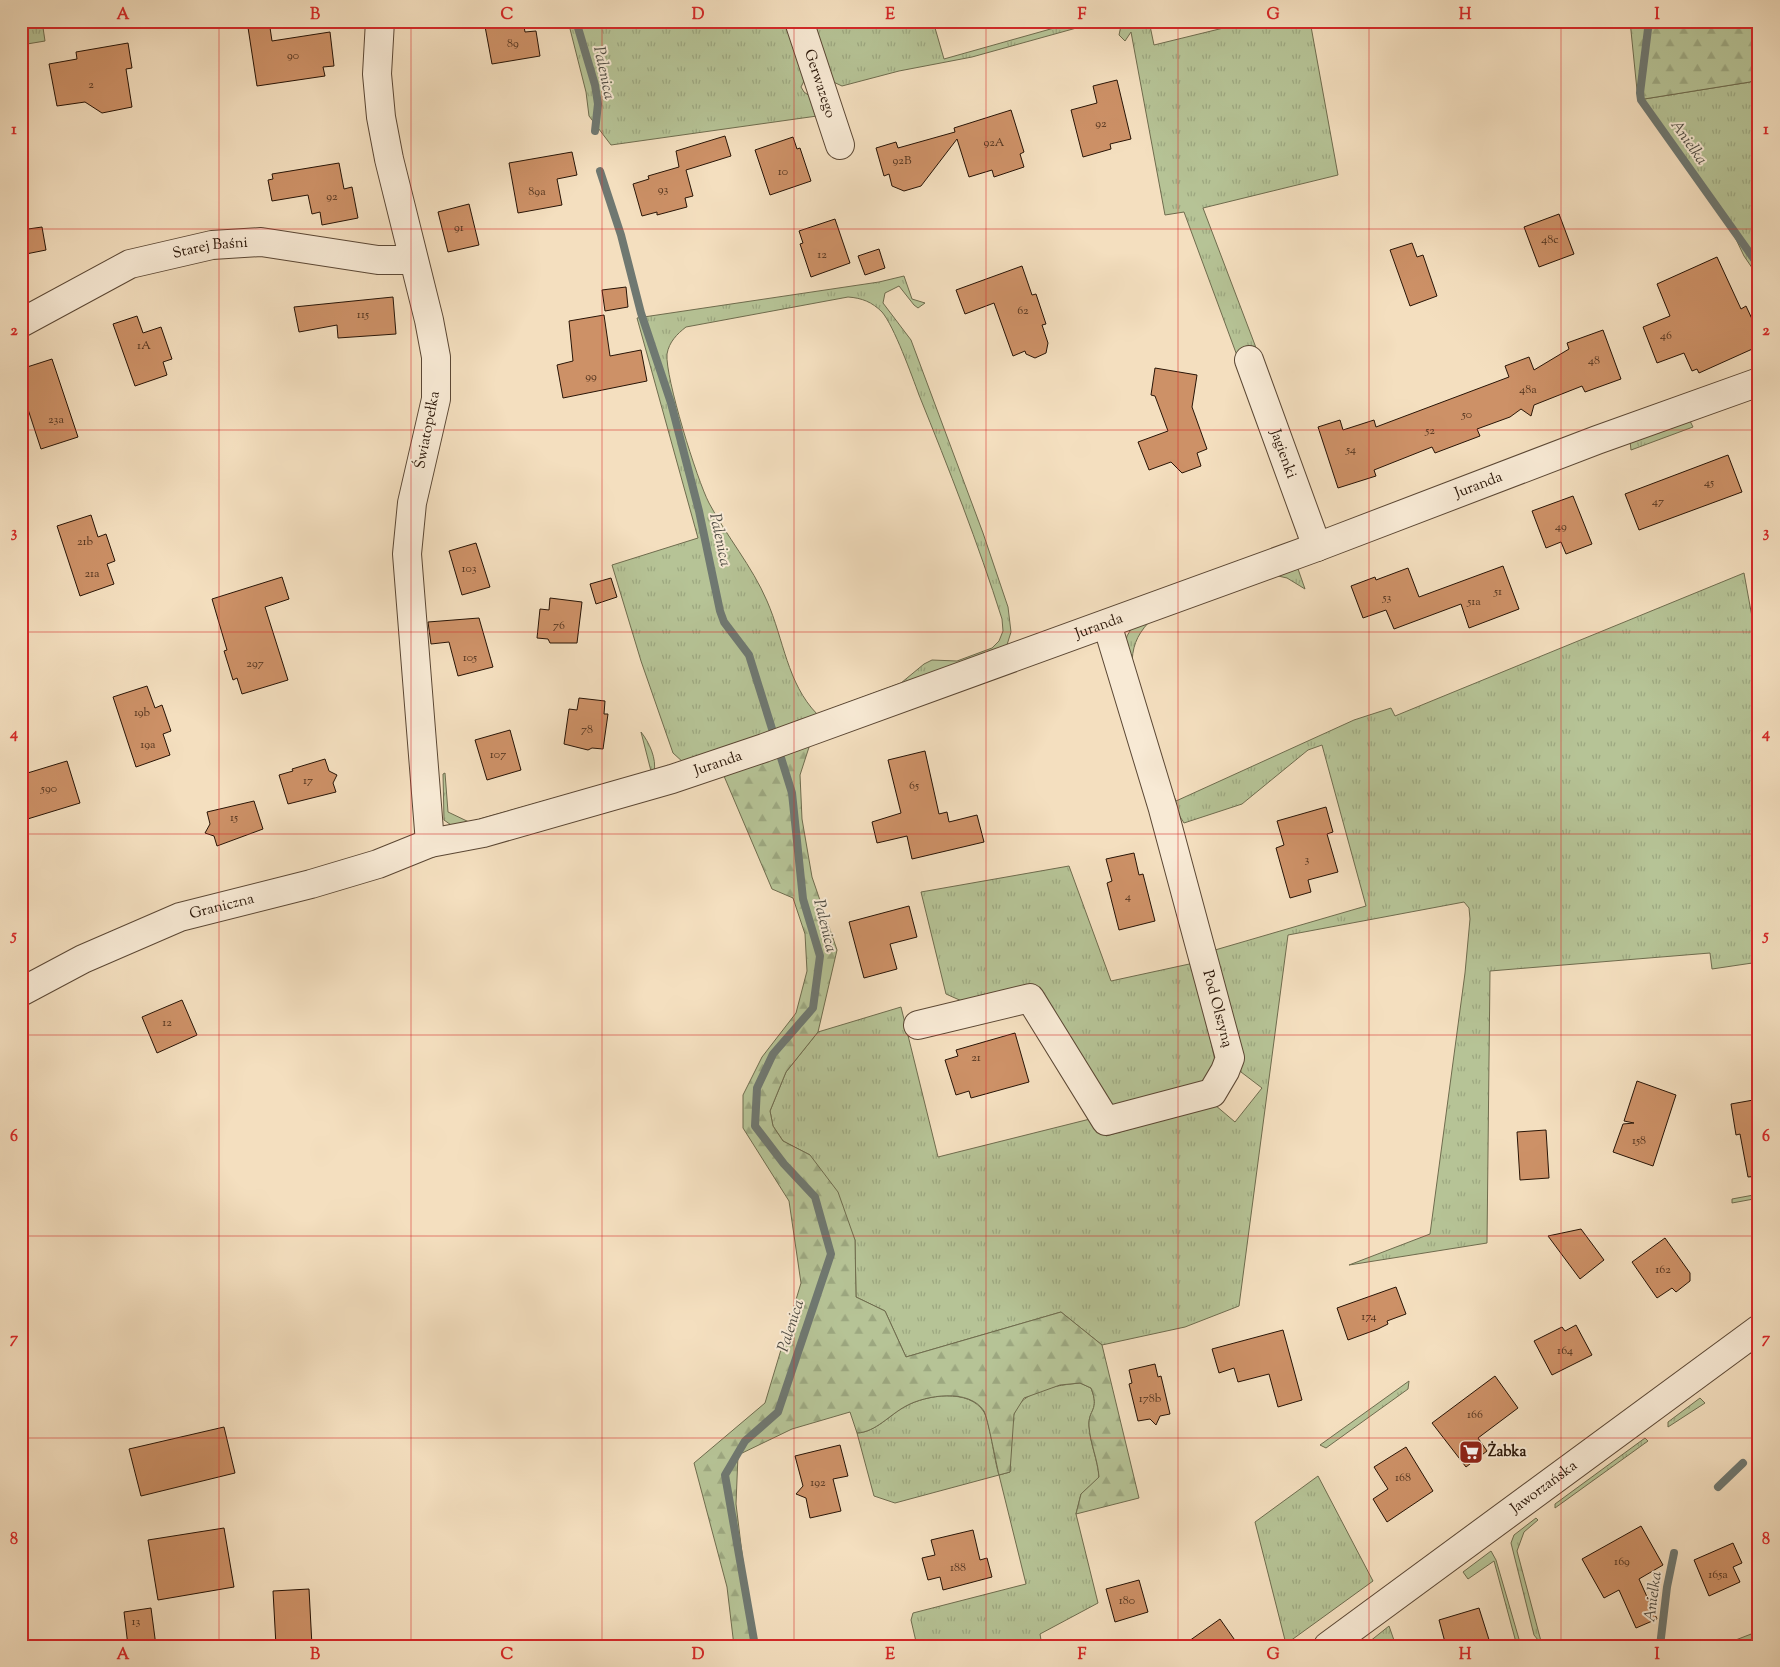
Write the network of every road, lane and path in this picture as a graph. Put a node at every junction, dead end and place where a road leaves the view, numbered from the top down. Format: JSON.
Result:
{"nodes":[{"id":1,"x":380,"y":21,"type":"edge"},
{"id":2,"x":799,"y":21,"type":"edge"},
{"id":3,"x":840,"y":146,"type":"dead end"},
{"id":4,"x":413,"y":260,"type":"junction"},
{"id":5,"x":21,"y":322,"type":"edge"},
{"id":6,"x":1249,"y":360,"type":"dead end"},
{"id":7,"x":1759,"y":382,"type":"edge"},
{"id":8,"x":1317,"y":547,"type":"junction"},
{"id":9,"x":1106,"y":624,"type":"junction"},
{"id":10,"x":430,"y":843,"type":"junction"},
{"id":11,"x":21,"y":992,"type":"edge"},
{"id":12,"x":918,"y":1025,"type":"dead end"},
{"id":13,"x":1759,"y":1329,"type":"edge"},
{"id":14,"x":1328,"y":1646,"type":"edge"}],
"edges":[{"from":1,"to":4,"type":"street","name":"Światopełka"},
{"from":2,"to":3,"type":"street","name":"Gerwazego"},
{"from":4,"to":5,"type":"street","name":"Starej Baśni"},
{"from":4,"to":10,"type":"street","name":"Światopełka"},
{"from":6,"to":8,"type":"street","name":"Jagienki"},
{"from":7,"to":8,"type":"street","name":"Juranda"},
{"from":8,"to":9,"type":"street","name":"Juranda"},
{"from":9,"to":10,"type":"street","name":"Juranda"},
{"from":9,"to":12,"type":"street","name":"Pod Olszyną"},
{"from":10,"to":11,"type":"street","name":"Graniczna"},
{"from":13,"to":14,"type":"street","name":"Jaworzańska"}]}
